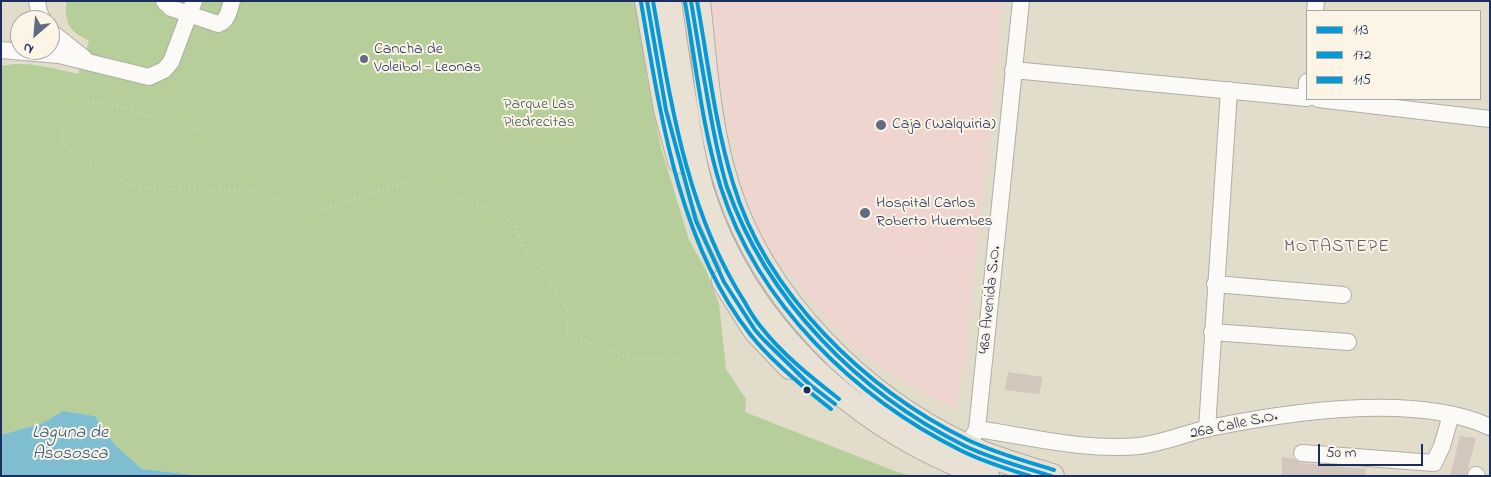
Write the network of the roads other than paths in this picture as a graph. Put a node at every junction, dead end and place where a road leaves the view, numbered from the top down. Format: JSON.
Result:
{"nodes":[{"id":1,"x":164,"y":1,"type":"edge"},
{"id":2,"x":232,"y":1,"type":"edge"},
{"id":3,"x":647,"y":1,"type":"edge"},
{"id":4,"x":668,"y":1,"type":"edge"},
{"id":5,"x":691,"y":1,"type":"edge"},
{"id":6,"x":698,"y":1,"type":"edge"},
{"id":7,"x":1020,"y":1,"type":"edge"},
{"id":8,"x":191,"y":8,"type":"edge"},
{"id":9,"x":60,"y":39,"type":"edge"},
{"id":10,"x":1,"y":50,"type":"edge"},
{"id":11,"x":88,"y":61,"type":"junction"},
{"id":12,"x":1013,"y":70,"type":"junction"},
{"id":13,"x":1228,"y":90,"type":"junction"},
{"id":14,"x":1306,"y":94,"type":"edge"},
{"id":15,"x":1352,"y":100,"type":"edge"},
{"id":16,"x":710,"y":103,"type":"junction"},
{"id":17,"x":1490,"y":119,"type":"edge"},
{"id":18,"x":1216,"y":284,"type":"junction"},
{"id":19,"x":1343,"y":295,"type":"dead end"},
{"id":20,"x":767,"y":317,"type":"junction"},
{"id":21,"x":1212,"y":332,"type":"junction"},
{"id":22,"x":1348,"y":342,"type":"dead end"},
{"id":23,"x":1451,"y":415,"type":"junction"},
{"id":24,"x":1490,"y":427,"type":"edge"},
{"id":25,"x":1207,"y":429,"type":"junction"},
{"id":26,"x":972,"y":438,"type":"junction"},
{"id":27,"x":908,"y":440,"type":"junction"},
{"id":28,"x":1302,"y":453,"type":"dead end"},
{"id":29,"x":987,"y":476,"type":"edge"},
{"id":30,"x":1018,"y":476,"type":"edge"},
{"id":31,"x":1052,"y":476,"type":"edge"}],
"edges":[{"from":1,"to":8,"type":"street"},
{"from":2,"to":8,"type":"street"},
{"from":3,"to":27,"type":"highway"},
{"from":4,"to":20,"type":"highway"},
{"from":5,"to":16,"type":"highway"},
{"from":6,"to":16,"type":"highway"},
{"from":7,"to":12,"type":"street","name":"48a Avenida S.O."},
{"from":8,"to":11,"type":"street"},
{"from":9,"to":11,"type":"street"},
{"from":10,"to":11,"type":"street"},
{"from":12,"to":13,"type":"street"},
{"from":12,"to":26,"type":"street","name":"48a Avenida S.O."},
{"from":13,"to":14,"type":"street"},
{"from":13,"to":18,"type":"street"},
{"from":15,"to":17,"type":"street"},
{"from":16,"to":26,"type":"highway"},
{"from":18,"to":19,"type":"street"},
{"from":18,"to":21,"type":"street"},
{"from":20,"to":26,"type":"highway"},
{"from":20,"to":27,"type":"highway"},
{"from":21,"to":22,"type":"street"},
{"from":21,"to":25,"type":"street"},
{"from":23,"to":24,"type":"street","name":"26a Calle S.O."},
{"from":23,"to":25,"type":"street","name":"26a Calle S.O."},
{"from":23,"to":28,"type":"street"},
{"from":25,"to":26,"type":"street","name":"26a Calle S.O."},
{"from":26,"to":30,"type":"highway"},
{"from":26,"to":31,"type":"highway"},
{"from":27,"to":29,"type":"highway"}]}
